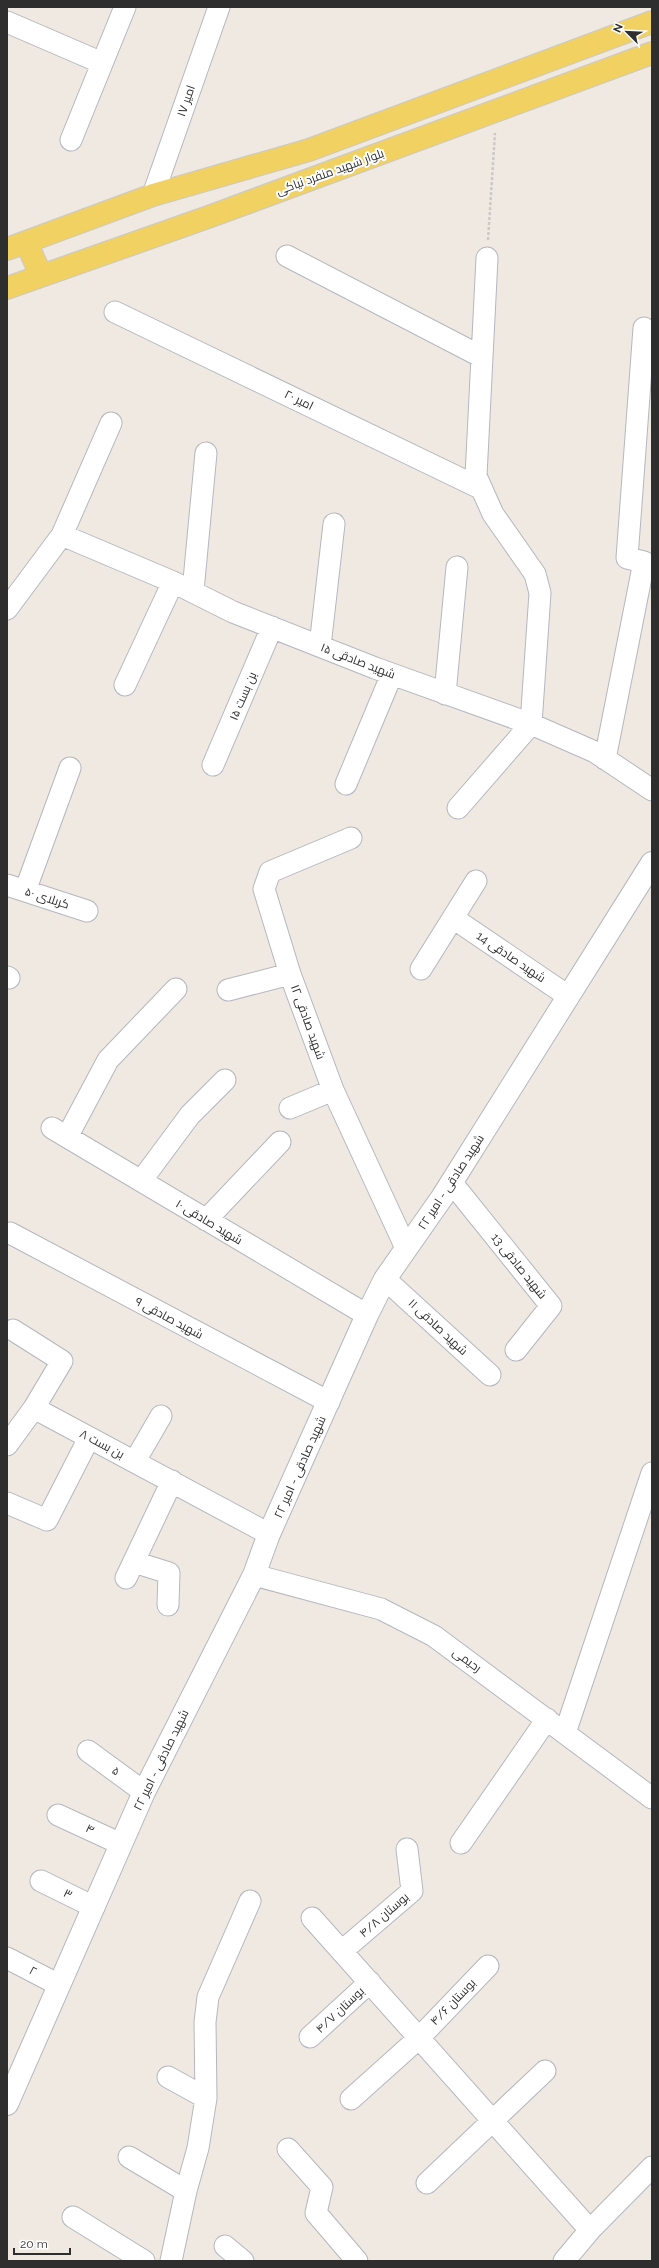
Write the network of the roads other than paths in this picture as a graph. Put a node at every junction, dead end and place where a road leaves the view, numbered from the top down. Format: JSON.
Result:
{"nodes":[{"id":1,"x":125,"y":7,"type":"edge"},
{"id":2,"x":218,"y":7,"type":"edge"},
{"id":3,"x":7,"y":22,"type":"edge"},
{"id":4,"x":652,"y":22,"type":"edge"},
{"id":5,"x":652,"y":53,"type":"edge"},
{"id":6,"x":102,"y":63,"type":"junction"},
{"id":7,"x":71,"y":140,"type":"dead end"},
{"id":8,"x":153,"y":195,"type":"junction"},
{"id":9,"x":17,"y":245,"type":"edge"},
{"id":10,"x":287,"y":256,"type":"dead end"},
{"id":11,"x":487,"y":258,"type":"road end"},
{"id":12,"x":40,"y":275,"type":"junction"},
{"id":13,"x":7,"y":288,"type":"edge"},
{"id":14,"x":115,"y":312,"type":"dead end"},
{"id":15,"x":644,"y":328,"type":"dead end"},
{"id":16,"x":482,"y":357,"type":"junction"},
{"id":17,"x":111,"y":423,"type":"dead end"},
{"id":18,"x":206,"y":453,"type":"dead end"},
{"id":19,"x":482,"y":489,"type":"junction"},
{"id":20,"x":334,"y":524,"type":"dead end"},
{"id":21,"x":62,"y":535,"type":"junction"},
{"id":22,"x":648,"y":562,"type":"edge"},
{"id":23,"x":457,"y":567,"type":"dead end"},
{"id":24,"x":173,"y":582,"type":"junction"},
{"id":25,"x":192,"y":591,"type":"junction"},
{"id":26,"x":7,"y":609,"type":"edge"},
{"id":27,"x":272,"y":627,"type":"junction"},
{"id":28,"x":320,"y":646,"type":"junction"},
{"id":29,"x":392,"y":674,"type":"junction"},
{"id":30,"x":125,"y":685,"type":"dead end"},
{"id":31,"x":445,"y":694,"type":"junction"},
{"id":32,"x":531,"y":724,"type":"junction"},
{"id":33,"x":605,"y":759,"type":"junction"},
{"id":34,"x":213,"y":765,"type":"dead end"},
{"id":35,"x":70,"y":768,"type":"dead end"},
{"id":36,"x":346,"y":784,"type":"dead end"},
{"id":37,"x":652,"y":790,"type":"edge"},
{"id":38,"x":458,"y":808,"type":"dead end"},
{"id":39,"x":351,"y":838,"type":"dead end"},
{"id":40,"x":652,"y":863,"type":"edge"},
{"id":41,"x":476,"y":881,"type":"dead end"},
{"id":42,"x":16,"y":888,"type":"edge"},
{"id":43,"x":87,"y":911,"type":"dead end"},
{"id":44,"x":453,"y":918,"type":"junction"},
{"id":45,"x":421,"y":969,"type":"dead end"},
{"id":46,"x":290,"y":974,"type":"junction"},
{"id":47,"x":176,"y":989,"type":"dead end"},
{"id":48,"x":228,"y":990,"type":"dead end"},
{"id":49,"x":568,"y":996,"type":"junction"},
{"id":50,"x":225,"y":1080,"type":"dead end"},
{"id":51,"x":333,"y":1090,"type":"junction"},
{"id":52,"x":290,"y":1108,"type":"dead end"},
{"id":53,"x":280,"y":1142,"type":"dead end"},
{"id":54,"x":141,"y":1181,"type":"junction"},
{"id":55,"x":452,"y":1183,"type":"junction"},
{"id":56,"x":206,"y":1220,"type":"junction"},
{"id":57,"x":10,"y":1233,"type":"dead end"},
{"id":58,"x":406,"y":1248,"type":"junction"},
{"id":59,"x":385,"y":1279,"type":"junction"},
{"id":60,"x":367,"y":1315,"type":"junction"},
{"id":61,"x":14,"y":1330,"type":"dead end"},
{"id":62,"x":516,"y":1350,"type":"dead end"},
{"id":63,"x":490,"y":1375,"type":"dead end"},
{"id":64,"x":329,"y":1402,"type":"junction"},
{"id":65,"x":34,"y":1408,"type":"junction"},
{"id":66,"x":161,"y":1416,"type":"dead end"},
{"id":67,"x":89,"y":1438,"type":"junction"},
{"id":68,"x":7,"y":1445,"type":"edge"},
{"id":69,"x":135,"y":1461,"type":"junction"},
{"id":70,"x":652,"y":1473,"type":"edge"},
{"id":71,"x":172,"y":1481,"type":"junction"},
{"id":72,"x":648,"y":1500,"type":"edge"},
{"id":73,"x":7,"y":1503,"type":"edge"},
{"id":74,"x":269,"y":1534,"type":"junction"},
{"id":75,"x":254,"y":1575,"type":"junction"},
{"id":76,"x":168,"y":1605,"type":"dead end"},
{"id":77,"x":547,"y":1719,"type":"junction"},
{"id":78,"x":566,"y":1733,"type":"junction"},
{"id":79,"x":88,"y":1751,"type":"dead end"},
{"id":80,"x":144,"y":1792,"type":"junction"},
{"id":81,"x":651,"y":1792,"type":"edge"},
{"id":82,"x":58,"y":1815,"type":"dead end"},
{"id":83,"x":461,"y":1842,"type":"dead end"},
{"id":84,"x":122,"y":1844,"type":"junction"},
{"id":85,"x":407,"y":1849,"type":"dead end"},
{"id":86,"x":41,"y":1881,"type":"dead end"},
{"id":87,"x":250,"y":1901,"type":"dead end"},
{"id":88,"x":94,"y":1907,"type":"junction"},
{"id":89,"x":312,"y":1918,"type":"dead end"},
{"id":90,"x":342,"y":1951,"type":"junction"},
{"id":91,"x":7,"y":1958,"type":"edge"},
{"id":92,"x":488,"y":1966,"type":"dead end"},
{"id":93,"x":370,"y":1982,"type":"junction"},
{"id":94,"x":59,"y":1985,"type":"junction"},
{"id":95,"x":310,"y":2037,"type":"dead end"},
{"id":96,"x":419,"y":2038,"type":"junction"},
{"id":97,"x":545,"y":2071,"type":"dead end"},
{"id":98,"x":168,"y":2077,"type":"dead end"},
{"id":99,"x":206,"y":2098,"type":"junction"},
{"id":100,"x":351,"y":2099,"type":"dead end"},
{"id":101,"x":7,"y":2104,"type":"edge"},
{"id":102,"x":493,"y":2120,"type":"junction"},
{"id":103,"x":288,"y":2149,"type":"dead end"},
{"id":104,"x":129,"y":2157,"type":"dead end"},
{"id":105,"x":652,"y":2167,"type":"edge"},
{"id":106,"x":427,"y":2183,"type":"dead end"},
{"id":107,"x":186,"y":2191,"type":"junction"},
{"id":108,"x":73,"y":2217,"type":"dead end"},
{"id":109,"x":590,"y":2230,"type":"junction"},
{"id":110,"x":225,"y":2246,"type":"dead end"},
{"id":111,"x":144,"y":2261,"type":"edge"},
{"id":112,"x":171,"y":2261,"type":"edge"},
{"id":113,"x":242,"y":2261,"type":"edge"},
{"id":114,"x":357,"y":2261,"type":"edge"},
{"id":115,"x":564,"y":2261,"type":"edge"}],
"edges":[{"from":1,"to":6,"type":"street"},
{"from":2,"to":8,"type":"street","name":"امیر ۱۷"},
{"from":3,"to":6,"type":"street"},
{"from":4,"to":8,"type":"main road"},
{"from":5,"to":12,"type":"main road","name":"بلوار شهید منفرد نیاکی"},
{"from":6,"to":7,"type":"street"},
{"from":8,"to":9,"type":"main road"},
{"from":9,"to":12,"type":"main road"},
{"from":10,"to":16,"type":"street"},
{"from":11,"to":16,"type":"street"},
{"from":12,"to":13,"type":"main road","name":"بلوار شهید منفرد نیاکی"},
{"from":14,"to":19,"type":"street","name":"امیر ۲۰"},
{"from":15,"to":22,"type":"street"},
{"from":16,"to":19,"type":"street"},
{"from":17,"to":21,"type":"street"},
{"from":18,"to":25,"type":"street"},
{"from":19,"to":32,"type":"street"},
{"from":20,"to":28,"type":"street"},
{"from":21,"to":24,"type":"street","name":"شهید صادقی ۱۵"},
{"from":21,"to":26,"type":"street"},
{"from":22,"to":33,"type":"street"},
{"from":23,"to":31,"type":"street"},
{"from":24,"to":25,"type":"street","name":"شهید صادقی ۱۵"},
{"from":24,"to":30,"type":"street"},
{"from":25,"to":27,"type":"street","name":"شهید صادقی ۱۵"},
{"from":27,"to":28,"type":"street","name":"شهید صادقی ۱۵"},
{"from":27,"to":34,"type":"street","name":"بن بست ۱۵"},
{"from":28,"to":29,"type":"street","name":"شهید صادقی ۱۵"},
{"from":29,"to":31,"type":"street","name":"شهید صادقی ۱۵"},
{"from":29,"to":36,"type":"street"},
{"from":31,"to":32,"type":"street","name":"شهید صادقی ۱۵"},
{"from":32,"to":33,"type":"street","name":"شهید صادقی ۱۵"},
{"from":32,"to":38,"type":"street"},
{"from":33,"to":37,"type":"street","name":"شهید صادقی ۱۵"},
{"from":35,"to":42,"type":"street"},
{"from":39,"to":46,"type":"street","name":"شهید صادقی ۱۲"},
{"from":40,"to":49,"type":"street","name":"شهید صادقی - امیر ۲۲"},
{"from":41,"to":44,"type":"street"},
{"from":42,"to":43,"type":"street","name":"کربلای ۵۰"},
{"from":44,"to":45,"type":"street"},
{"from":44,"to":49,"type":"street","name":"شهید صادقی 14"},
{"from":46,"to":48,"type":"street"},
{"from":46,"to":51,"type":"street","name":"شهید صادقی ۱۲"},
{"from":47,"to":54,"type":"street","name":"شهید صادقی ۱۰"},
{"from":49,"to":55,"type":"street","name":"شهید صادقی - امیر ۲۲"},
{"from":50,"to":54,"type":"street"},
{"from":51,"to":52,"type":"street"},
{"from":51,"to":58,"type":"street","name":"شهید صادقی ۱۲"},
{"from":53,"to":56,"type":"street"},
{"from":54,"to":56,"type":"street","name":"شهید صادقی ۱۰"},
{"from":55,"to":58,"type":"street","name":"شهید صادقی - امیر ۲۲"},
{"from":55,"to":62,"type":"street","name":"شهید صادقی 13"},
{"from":56,"to":60,"type":"street","name":"شهید صادقی ۱۰"},
{"from":57,"to":64,"type":"street","name":"شهید صادقی ۹"},
{"from":58,"to":59,"type":"street","name":"شهید صادقی - امیر ۲۲"},
{"from":59,"to":60,"type":"street","name":"شهید صادقی - امیر ۲۲"},
{"from":59,"to":63,"type":"street","name":"شهید صادقی ۱۱"},
{"from":60,"to":64,"type":"street","name":"شهید صادقی - امیر ۲۲"},
{"from":61,"to":65,"type":"street"},
{"from":64,"to":74,"type":"street","name":"شهید صادقی - امیر ۲۲"},
{"from":65,"to":67,"type":"street","name":"بن بست ۸"},
{"from":65,"to":68,"type":"street"},
{"from":66,"to":69,"type":"street"},
{"from":67,"to":69,"type":"street","name":"بن بست ۸"},
{"from":67,"to":73,"type":"street"},
{"from":69,"to":71,"type":"street","name":"بن بست ۸"},
{"from":70,"to":72,"type":"street"},
{"from":71,"to":74,"type":"street","name":"بن بست ۸"},
{"from":71,"to":76,"type":"street"},
{"from":72,"to":78,"type":"street"},
{"from":74,"to":75,"type":"street","name":"شهید صادقی - امیر ۲۲"},
{"from":75,"to":77,"type":"street","name":"رحیمی"},
{"from":75,"to":80,"type":"street","name":"شهید صادقی - امیر ۲۲"},
{"from":77,"to":78,"type":"street","name":"رحیمی"},
{"from":77,"to":83,"type":"street"},
{"from":78,"to":81,"type":"street","name":"رحیمی"},
{"from":79,"to":80,"type":"street","name":"۵"},
{"from":80,"to":84,"type":"street","name":"شهید صادقی - امیر ۲۲"},
{"from":82,"to":84,"type":"street","name":"۴"},
{"from":84,"to":88,"type":"street","name":"شهید صادقی - امیر ۲۲"},
{"from":85,"to":90,"type":"street","name":"بوستان ۴/۸"},
{"from":86,"to":88,"type":"street","name":"۳"},
{"from":87,"to":99,"type":"street"},
{"from":88,"to":94,"type":"street","name":"شهید صادقی - امیر ۲۲"},
{"from":89,"to":90,"type":"street"},
{"from":90,"to":93,"type":"street"},
{"from":91,"to":94,"type":"street","name":"۲"},
{"from":92,"to":96,"type":"street","name":"بوستان ۴/۶"},
{"from":93,"to":95,"type":"street","name":"بوستان ۴/۷"},
{"from":93,"to":96,"type":"street"},
{"from":94,"to":101,"type":"street","name":"شهید صادقی - امیر ۲۲"},
{"from":96,"to":100,"type":"street","name":"بوستان ۴/۶"},
{"from":96,"to":102,"type":"street"},
{"from":97,"to":102,"type":"street"},
{"from":98,"to":99,"type":"street"},
{"from":99,"to":107,"type":"street"},
{"from":102,"to":106,"type":"street"},
{"from":102,"to":109,"type":"street"},
{"from":103,"to":114,"type":"street"},
{"from":104,"to":107,"type":"street"},
{"from":105,"to":109,"type":"street"},
{"from":107,"to":112,"type":"street"},
{"from":108,"to":111,"type":"street"},
{"from":109,"to":115,"type":"street"},
{"from":110,"to":113,"type":"street"}]}
